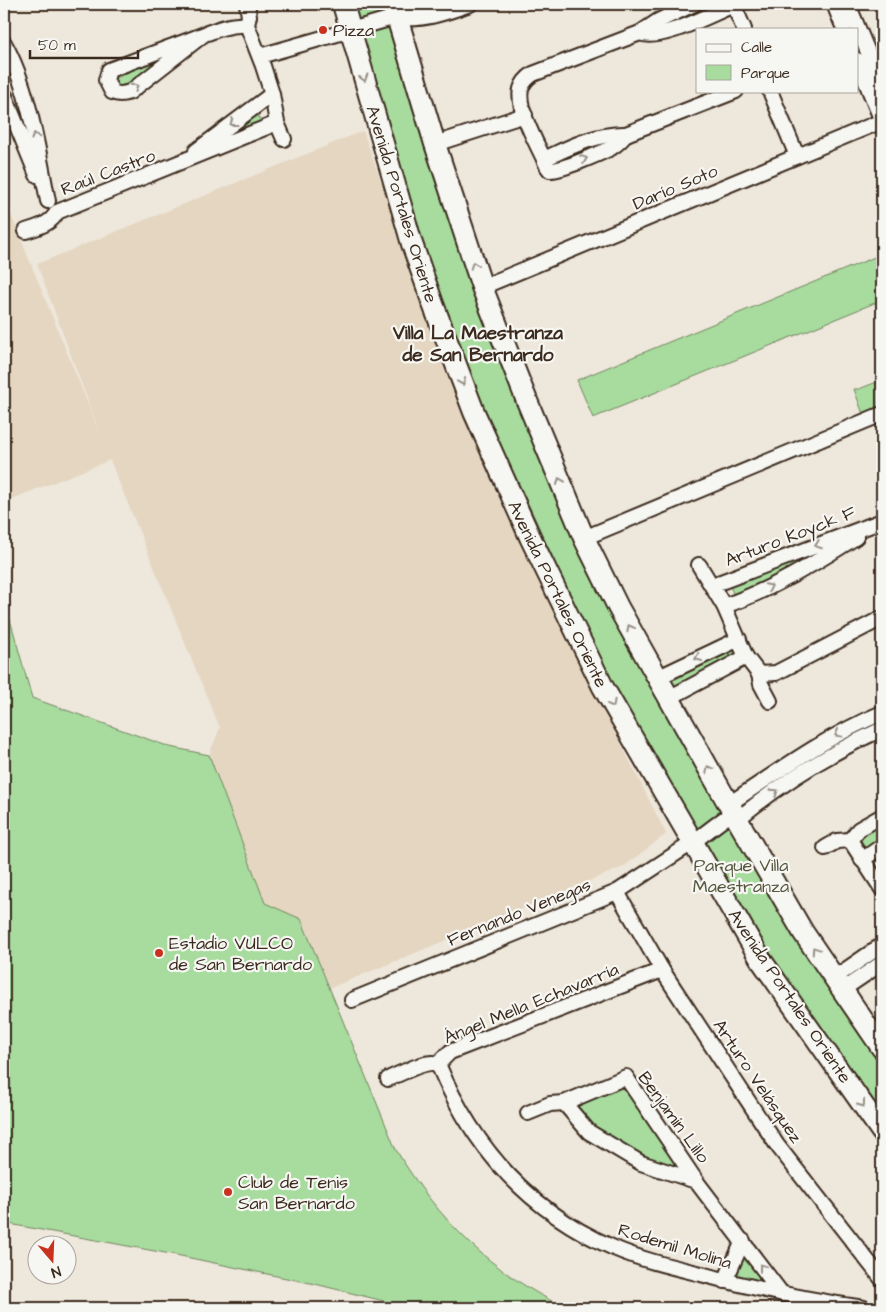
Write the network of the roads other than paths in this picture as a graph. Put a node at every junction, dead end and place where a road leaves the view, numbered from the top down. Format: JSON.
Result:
{"nodes":[{"id":1,"x":247,"y":4,"type":"edge"},
{"id":2,"x":343,"y":4,"type":"edge"},
{"id":3,"x":420,"y":4,"type":"edge"},
{"id":4,"x":470,"y":4,"type":"edge"},
{"id":5,"x":694,"y":4,"type":"edge"},
{"id":6,"x":734,"y":4,"type":"edge"},
{"id":7,"x":834,"y":4,"type":"edge"},
{"id":8,"x":848,"y":4,"type":"edge"},
{"id":9,"x":395,"y":10,"type":"edge"},
{"id":10,"x":247,"y":25,"type":"junction"},
{"id":11,"x":744,"y":28,"type":"edge"},
{"id":12,"x":844,"y":28,"type":"edge"},
{"id":13,"x":858,"y":28,"type":"edge"},
{"id":14,"x":858,"y":28,"type":"edge"},
{"id":15,"x":350,"y":31,"type":"junction"},
{"id":16,"x":640,"y":33,"type":"junction"},
{"id":17,"x":203,"y":35,"type":"junction"},
{"id":18,"x":4,"y":43,"type":"edge"},
{"id":19,"x":260,"y":56,"type":"junction"},
{"id":20,"x":858,"y":62,"type":"edge"},
{"id":21,"x":882,"y":86,"type":"edge"},
{"id":22,"x":733,"y":92,"type":"edge"},
{"id":23,"x":770,"y":92,"type":"edge"},
{"id":24,"x":4,"y":94,"type":"edge"},
{"id":25,"x":272,"y":94,"type":"junction"},
{"id":26,"x":525,"y":115,"type":"junction"},
{"id":27,"x":882,"y":121,"type":"edge"},
{"id":28,"x":277,"y":124,"type":"junction"},
{"id":29,"x":284,"y":139,"type":"dead end"},
{"id":30,"x":435,"y":144,"type":"junction"},
{"id":31,"x":797,"y":156,"type":"junction"},
{"id":32,"x":179,"y":164,"type":"junction"},
{"id":33,"x":52,"y":206,"type":"junction"},
{"id":34,"x":26,"y":231,"type":"dead end"},
{"id":35,"x":482,"y":287,"type":"junction"},
{"id":36,"x":882,"y":414,"type":"edge"},
{"id":37,"x":881,"y":522,"type":"edge"},
{"id":38,"x":584,"y":538,"type":"junction"},
{"id":39,"x":699,"y":565,"type":"dead end"},
{"id":40,"x":712,"y":585,"type":"junction"},
{"id":41,"x":724,"y":606,"type":"junction"},
{"id":42,"x":882,"y":618,"type":"edge"},
{"id":43,"x":882,"y":624,"type":"edge"},
{"id":44,"x":857,"y":632,"type":"junction"},
{"id":45,"x":739,"y":639,"type":"junction"},
{"id":46,"x":746,"y":657,"type":"junction"},
{"id":47,"x":759,"y":674,"type":"junction"},
{"id":48,"x":657,"y":678,"type":"junction"},
{"id":49,"x":669,"y":698,"type":"junction"},
{"id":50,"x":770,"y":701,"type":"dead end"},
{"id":51,"x":882,"y":713,"type":"edge"},
{"id":52,"x":882,"y":728,"type":"edge"},
{"id":53,"x":733,"y":812,"type":"junction"},
{"id":54,"x":882,"y":816,"type":"edge"},
{"id":55,"x":850,"y":840,"type":"junction"},
{"id":56,"x":692,"y":843,"type":"junction"},
{"id":57,"x":882,"y":846,"type":"edge"},
{"id":58,"x":825,"y":848,"type":"dead end"},
{"id":59,"x":862,"y":860,"type":"junction"},
{"id":60,"x":882,"y":889,"type":"edge"},
{"id":61,"x":617,"y":892,"type":"junction"},
{"id":62,"x":882,"y":945,"type":"edge"},
{"id":63,"x":882,"y":963,"type":"edge"},
{"id":64,"x":662,"y":970,"type":"junction"},
{"id":65,"x":838,"y":984,"type":"junction"},
{"id":66,"x":352,"y":1000,"type":"dead end"},
{"id":67,"x":882,"y":1048,"type":"edge"},
{"id":68,"x":438,"y":1064,"type":"junction"},
{"id":69,"x":388,"y":1079,"type":"dead end"},
{"id":70,"x":564,"y":1103,"type":"junction"},
{"id":71,"x":528,"y":1113,"type":"dead end"},
{"id":72,"x":882,"y":1132,"type":"edge"},
{"id":73,"x":696,"y":1181,"type":"junction"},
{"id":74,"x":743,"y":1241,"type":"junction"},
{"id":75,"x":882,"y":1279,"type":"edge"},
{"id":76,"x":725,"y":1281,"type":"junction"},
{"id":77,"x":782,"y":1294,"type":"junction"},
{"id":78,"x":864,"y":1308,"type":"edge"}],
"edges":[{"from":1,"to":10,"type":"street"},
{"from":2,"to":15,"type":"street","name":"Avenida Portales Oriente"},
{"from":3,"to":9,"type":"street"},
{"from":4,"to":9,"type":"street"},
{"from":5,"to":16,"type":"street"},
{"from":6,"to":11,"type":"street"},
{"from":6,"to":16,"type":"street"},
{"from":7,"to":12,"type":"street"},
{"from":8,"to":14,"type":"street"},
{"from":9,"to":15,"type":"street"},
{"from":9,"to":30,"type":"street"},
{"from":10,"to":17,"type":"street"},
{"from":10,"to":19,"type":"street"},
{"from":13,"to":21,"type":"street"},
{"from":15,"to":19,"type":"street"},
{"from":15,"to":56,"type":"street","name":"Avenida Portales Oriente","one_way":true},
{"from":16,"to":26,"type":"street"},
{"from":17,"to":17,"type":"street","one_way":true},
{"from":33,"to":18,"type":"street","one_way":true},
{"from":19,"to":25,"type":"street"},
{"from":20,"to":27,"type":"street"},
{"from":22,"to":26,"type":"street"},
{"from":23,"to":31,"type":"street"},
{"from":24,"to":33,"type":"street"},
{"from":25,"to":28,"type":"street"},
{"from":25,"to":32,"type":"street","name":"Raúl Castro","one_way":true},
{"from":26,"to":30,"type":"street"},
{"from":27,"to":31,"type":"street","name":"Darío Soto"},
{"from":28,"to":29,"type":"street"},
{"from":28,"to":32,"type":"street","name":"Raúl Castro"},
{"from":35,"to":30,"type":"street","one_way":true},
{"from":31,"to":35,"type":"street","name":"Darío Soto"},
{"from":32,"to":33,"type":"street","name":"Raúl Castro"},
{"from":33,"to":34,"type":"street","name":"Raúl Castro"},
{"from":38,"to":35,"type":"street","one_way":true},
{"from":36,"to":38,"type":"street"},
{"from":37,"to":40,"type":"street","name":"Arturo Koyck F","one_way":true},
{"from":41,"to":37,"type":"street","name":"Arturo Koyck F","one_way":true},
{"from":48,"to":38,"type":"street","one_way":true},
{"from":39,"to":40,"type":"street"},
{"from":40,"to":41,"type":"street"},
{"from":41,"to":45,"type":"street"},
{"from":42,"to":44,"type":"street"},
{"from":43,"to":44,"type":"street"},
{"from":44,"to":47,"type":"street"},
{"from":45,"to":46,"type":"street"},
{"from":45,"to":48,"type":"street","one_way":true},
{"from":46,"to":47,"type":"street"},
{"from":46,"to":49,"type":"street"},
{"from":47,"to":50,"type":"street"},
{"from":48,"to":49,"type":"street"},
{"from":53,"to":49,"type":"street","one_way":true},
{"from":51,"to":53,"type":"street","one_way":true},
{"from":53,"to":52,"type":"street","one_way":true},
{"from":53,"to":56,"type":"street","name":"Fernando Venegas"},
{"from":65,"to":53,"type":"street","one_way":true},
{"from":54,"to":55,"type":"street"},
{"from":55,"to":58,"type":"street"},
{"from":55,"to":59,"type":"street"},
{"from":56,"to":61,"type":"street","name":"Fernando Venegas"},
{"from":56,"to":72,"type":"street","name":"Avenida Portales Oriente","one_way":true},
{"from":57,"to":59,"type":"street"},
{"from":59,"to":60,"type":"street"},
{"from":61,"to":64,"type":"street","name":"Arturo Velásquez"},
{"from":61,"to":66,"type":"street","name":"Fernando Venegas"},
{"from":62,"to":65,"type":"street"},
{"from":63,"to":65,"type":"street"},
{"from":64,"to":68,"type":"street","name":"Ángel Mella Echavarría"},
{"from":64,"to":75,"type":"street","name":"Arturo Velásquez"},
{"from":65,"to":67,"type":"street"},
{"from":68,"to":69,"type":"street","name":"Ángel Mella Echavarría"},
{"from":68,"to":76,"type":"street","name":"Rodemil Molina"},
{"from":70,"to":71,"type":"street","name":"Benjamín Lillo"},
{"from":70,"to":73,"type":"street","name":"Benjamín Lillo"},
{"from":70,"to":73,"type":"street","name":"Benjamín Lillo"},
{"from":73,"to":74,"type":"street","name":"Benjamín Lillo"},
{"from":74,"to":76,"type":"street"},
{"from":77,"to":74,"type":"street","name":"Benjamín Lillo","one_way":true},
{"from":76,"to":77,"type":"street","name":"Rodemil Molina"},
{"from":77,"to":78,"type":"street","name":"Rodemil Molina"}]}
